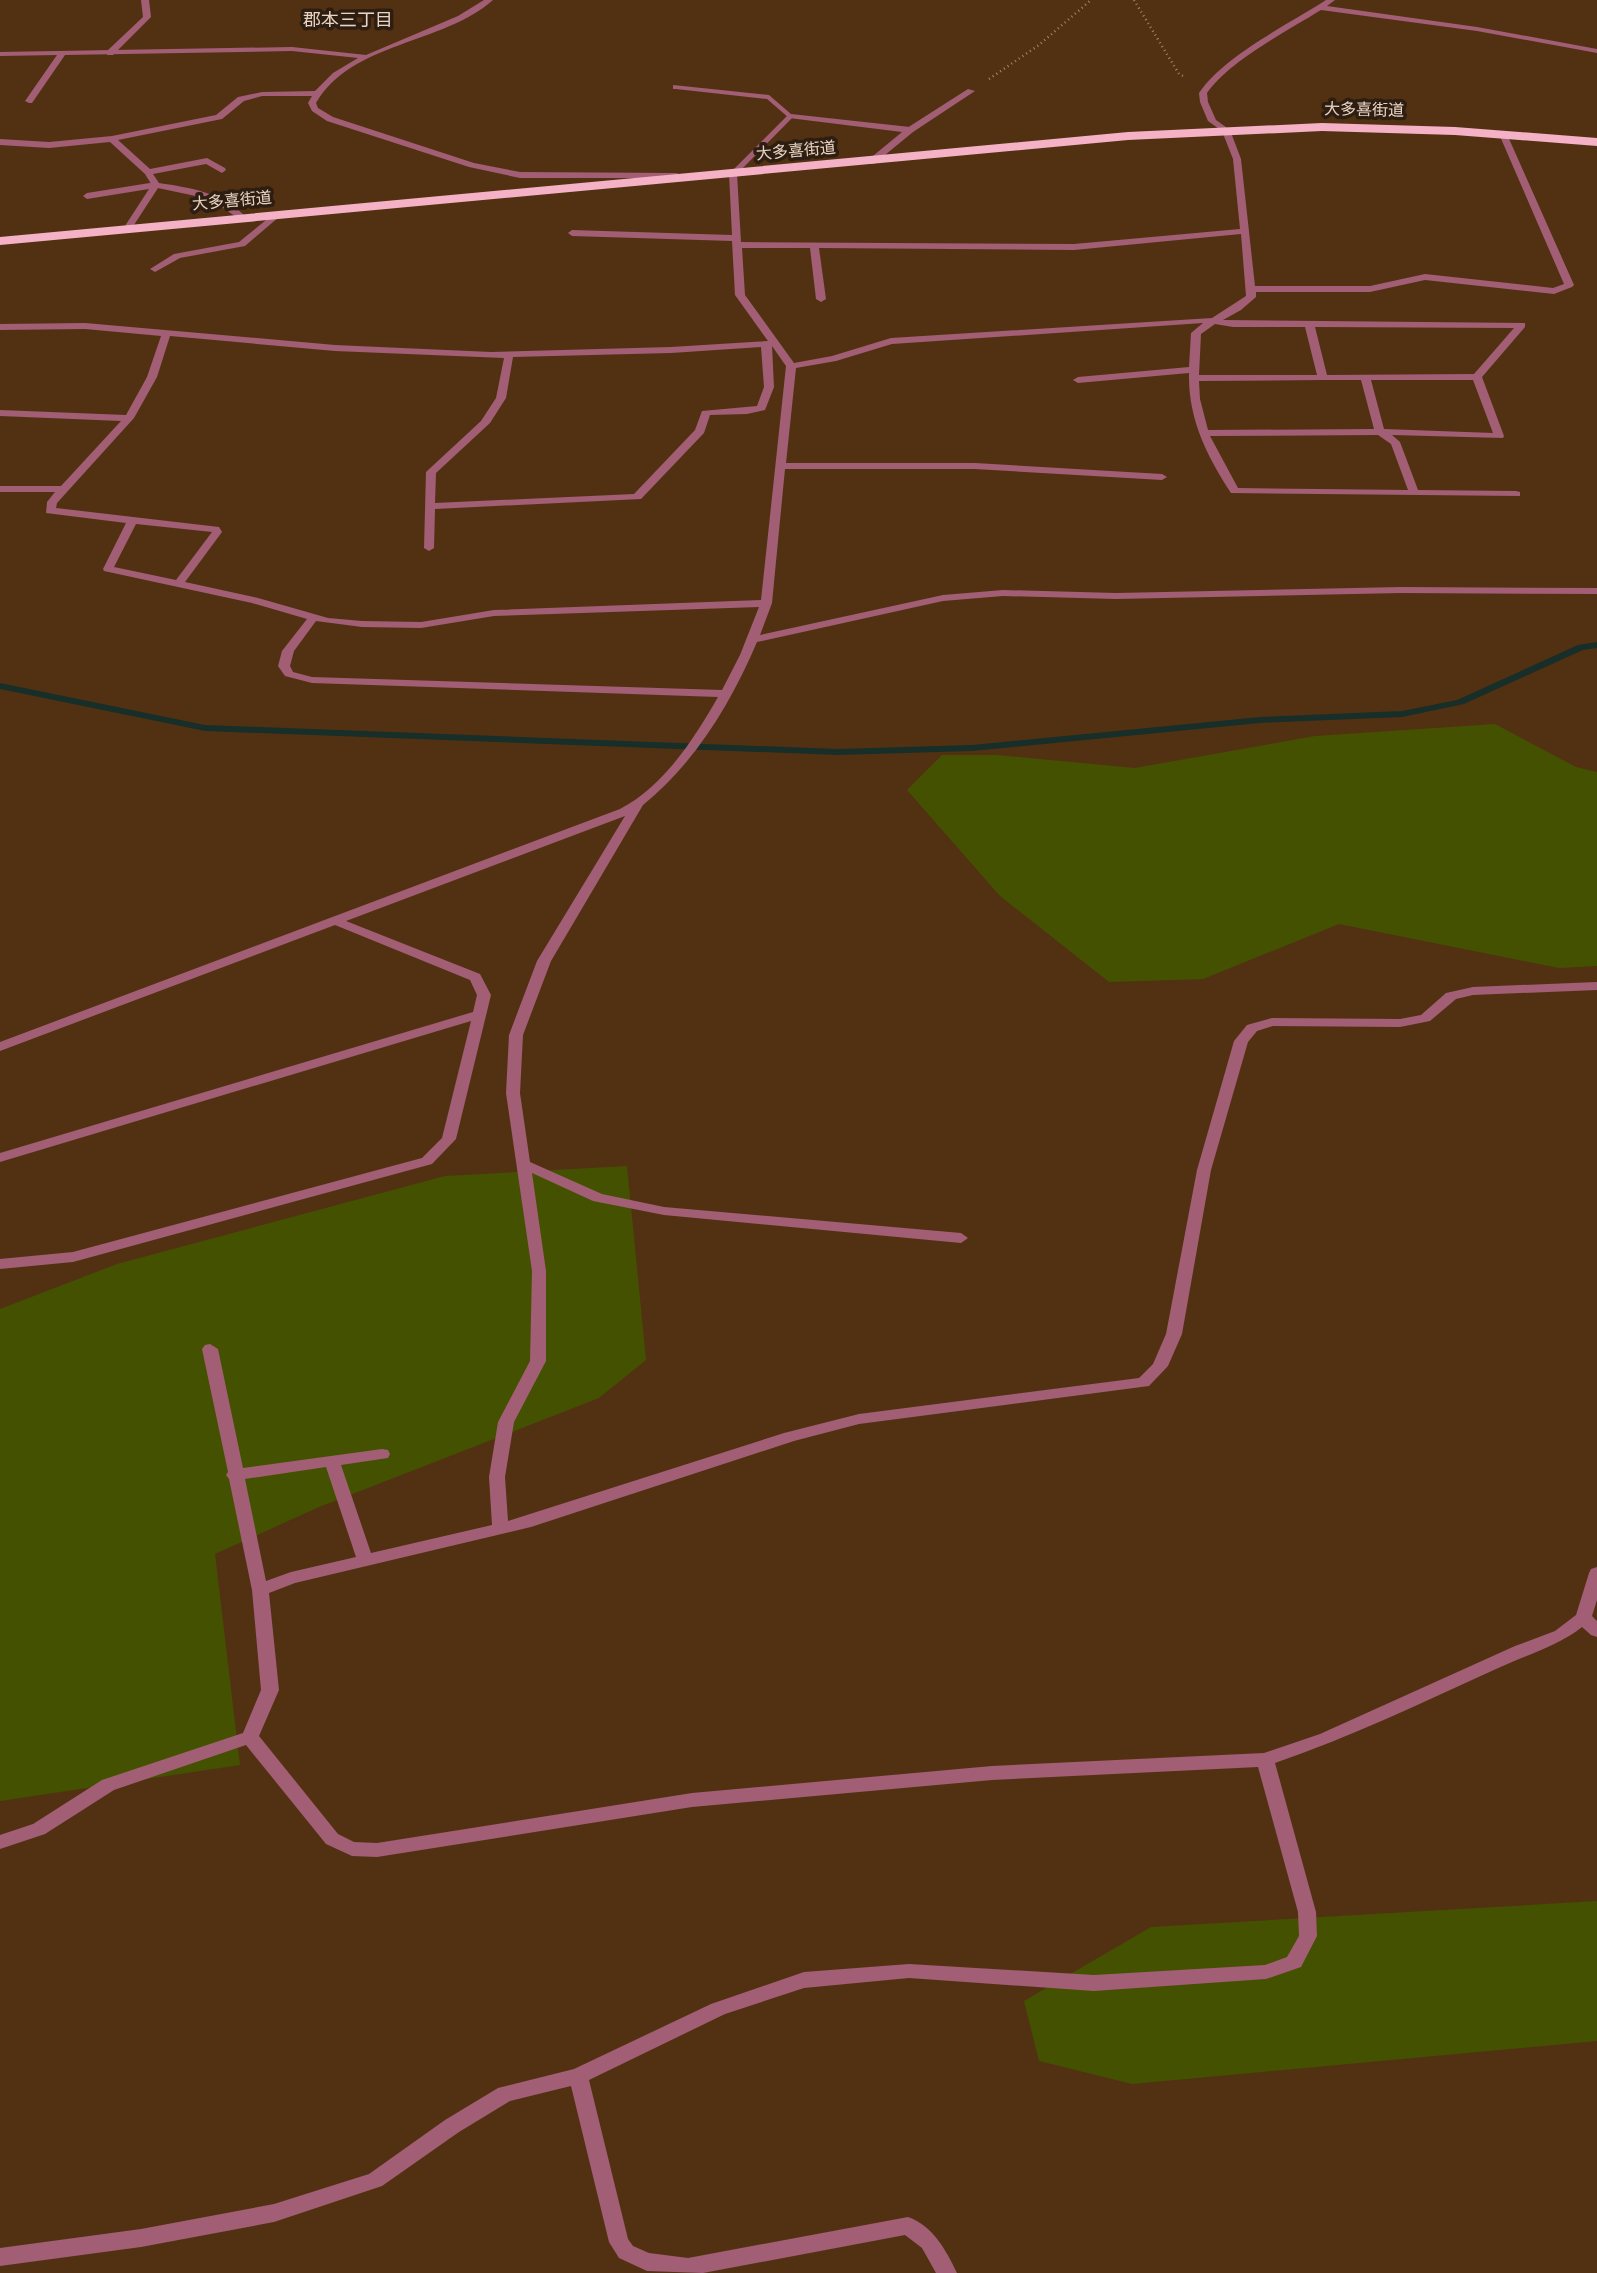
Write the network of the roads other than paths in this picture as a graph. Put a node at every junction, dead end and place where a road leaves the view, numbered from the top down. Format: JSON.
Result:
{"nodes":[{"id":1,"x":145,"y":0,"type":"edge"},
{"id":2,"x":489,"y":0,"type":"edge"},
{"id":3,"x":1331,"y":0,"type":"edge"},
{"id":4,"x":1323,"y":8,"type":"junction"},
{"id":5,"x":1597,"y":51,"type":"edge"},
{"id":6,"x":63,"y":53,"type":"junction"},
{"id":7,"x":110,"y":53,"type":"junction"},
{"id":8,"x":0,"y":54,"type":"edge"},
{"id":9,"x":366,"y":57,"type":"junction"},
{"id":10,"x":676,"y":87,"type":"dead end"},
{"id":11,"x":971,"y":91,"type":"road end"},
{"id":12,"x":315,"y":93,"type":"junction"},
{"id":13,"x":29,"y":101,"type":"dead end"},
{"id":14,"x":789,"y":116,"type":"junction"},
{"id":15,"x":910,"y":130,"type":"junction"},
{"id":16,"x":1226,"y":130,"type":"junction"},
{"id":17,"x":1503,"y":134,"type":"junction"},
{"id":18,"x":112,"y":139,"type":"junction"},
{"id":19,"x":0,"y":142,"type":"edge"},
{"id":20,"x":1597,"y":142,"type":"edge"},
{"id":21,"x":871,"y":162,"type":"junction"},
{"id":22,"x":222,"y":170,"type":"dead end"},
{"id":23,"x":148,"y":172,"type":"junction"},
{"id":24,"x":733,"y":174,"type":"junction"},
{"id":25,"x":695,"y":178,"type":"junction"},
{"id":26,"x":156,"y":186,"type":"junction"},
{"id":27,"x":87,"y":196,"type":"dead end"},
{"id":28,"x":276,"y":215,"type":"junction"},
{"id":29,"x":242,"y":218,"type":"junction"},
{"id":30,"x":127,"y":229,"type":"junction"},
{"id":31,"x":1244,"y":230,"type":"junction"},
{"id":32,"x":572,"y":233,"type":"dead end"},
{"id":33,"x":0,"y":241,"type":"edge"},
{"id":34,"x":736,"y":242,"type":"junction"},
{"id":35,"x":814,"y":244,"type":"junction"},
{"id":36,"x":155,"y":269,"type":"dead end"},
{"id":37,"x":1251,"y":289,"type":"junction"},
{"id":38,"x":821,"y":299,"type":"dead end"},
{"id":39,"x":1209,"y":320,"type":"junction"},
{"id":40,"x":1309,"y":324,"type":"junction"},
{"id":41,"x":0,"y":327,"type":"edge"},
{"id":42,"x":167,"y":332,"type":"junction"},
{"id":43,"x":770,"y":343,"type":"junction"},
{"id":44,"x":509,"y":354,"type":"junction"},
{"id":45,"x":791,"y":366,"type":"junction"},
{"id":46,"x":1194,"y":374,"type":"junction"},
{"id":47,"x":1323,"y":377,"type":"junction"},
{"id":48,"x":1365,"y":377,"type":"junction"},
{"id":49,"x":1477,"y":377,"type":"junction"},
{"id":50,"x":1078,"y":380,"type":"dead end"},
{"id":51,"x":0,"y":413,"type":"edge"},
{"id":52,"x":129,"y":418,"type":"junction"},
{"id":53,"x":1380,"y":432,"type":"junction"},
{"id":54,"x":1203,"y":433,"type":"junction"},
{"id":55,"x":781,"y":466,"type":"junction"},
{"id":56,"x":1162,"y":477,"type":"dead end"},
{"id":57,"x":0,"y":489,"type":"edge"},
{"id":58,"x":64,"y":489,"type":"junction"},
{"id":59,"x":1414,"y":493,"type":"junction"},
{"id":60,"x":1516,"y":494,"type":"dead end"},
{"id":61,"x":430,"y":506,"type":"junction"},
{"id":62,"x":133,"y":520,"type":"junction"},
{"id":63,"x":429,"y":548,"type":"dead end"},
{"id":64,"x":179,"y":583,"type":"junction"},
{"id":65,"x":1597,"y":591,"type":"edge"},
{"id":66,"x":766,"y":603,"type":"junction"},
{"id":67,"x":314,"y":617,"type":"junction"},
{"id":68,"x":755,"y":639,"type":"junction"},
{"id":69,"x":726,"y":694,"type":"junction"},
{"id":70,"x":636,"y":805,"type":"junction"},
{"id":71,"x":335,"y":921,"type":"junction"},
{"id":72,"x":1597,"y":986,"type":"edge"},
{"id":73,"x":478,"y":1016,"type":"junction"},
{"id":74,"x":0,"y":1047,"type":"edge"},
{"id":75,"x":0,"y":1158,"type":"edge"},
{"id":76,"x":523,"y":1164,"type":"junction"},
{"id":77,"x":961,"y":1238,"type":"dead end"},
{"id":78,"x":0,"y":1264,"type":"edge"},
{"id":79,"x":210,"y":1349,"type":"dead end"},
{"id":80,"x":382,"y":1454,"type":"dead end"},
{"id":81,"x":332,"y":1461,"type":"junction"},
{"id":82,"x":234,"y":1475,"type":"junction"},
{"id":83,"x":500,"y":1529,"type":"junction"},
{"id":84,"x":365,"y":1559,"type":"junction"},
{"id":85,"x":1597,"y":1573,"type":"edge"},
{"id":86,"x":260,"y":1590,"type":"junction"},
{"id":87,"x":1583,"y":1618,"type":"junction"},
{"id":88,"x":1597,"y":1631,"type":"edge"},
{"id":89,"x":250,"y":1737,"type":"junction"},
{"id":90,"x":1265,"y":1760,"type":"junction"},
{"id":91,"x":0,"y":1842,"type":"edge"},
{"id":92,"x":578,"y":2076,"type":"junction"},
{"id":93,"x":0,"y":2257,"type":"edge"},
{"id":94,"x":947,"y":2273,"type":"edge"}],
"edges":[{"from":1,"to":7,"type":"street"},
{"from":2,"to":9,"type":"street"},
{"from":3,"to":4,"type":"street"},
{"from":4,"to":5,"type":"street"},
{"from":4,"to":16,"type":"street"},
{"from":6,"to":7,"type":"street"},
{"from":6,"to":8,"type":"street"},
{"from":6,"to":13,"type":"street"},
{"from":7,"to":9,"type":"street"},
{"from":9,"to":12,"type":"street"},
{"from":10,"to":14,"type":"street"},
{"from":11,"to":15,"type":"street"},
{"from":12,"to":18,"type":"street"},
{"from":12,"to":25,"type":"street"},
{"from":14,"to":15,"type":"street"},
{"from":14,"to":24,"type":"street"},
{"from":15,"to":21,"type":"street"},
{"from":16,"to":17,"type":"highway","name":"大多喜街道"},
{"from":16,"to":21,"type":"highway","name":"大多喜街道"},
{"from":16,"to":31,"type":"street"},
{"from":17,"to":20,"type":"highway","name":"大多喜街道"},
{"from":17,"to":37,"type":"street"},
{"from":18,"to":19,"type":"street"},
{"from":18,"to":23,"type":"street"},
{"from":21,"to":24,"type":"highway","name":"大多喜街道"},
{"from":22,"to":23,"type":"street"},
{"from":23,"to":26,"type":"street"},
{"from":24,"to":25,"type":"highway","name":"大多喜街道"},
{"from":24,"to":34,"type":"street"},
{"from":25,"to":28,"type":"highway","name":"大多喜街道"},
{"from":26,"to":27,"type":"street"},
{"from":26,"to":29,"type":"street"},
{"from":26,"to":30,"type":"street"},
{"from":28,"to":29,"type":"highway","name":"大多喜街道"},
{"from":28,"to":36,"type":"street"},
{"from":29,"to":30,"type":"highway","name":"大多喜街道"},
{"from":30,"to":33,"type":"highway","name":"大多喜街道"},
{"from":31,"to":35,"type":"street"},
{"from":31,"to":37,"type":"street"},
{"from":32,"to":34,"type":"street"},
{"from":34,"to":35,"type":"street"},
{"from":34,"to":43,"type":"street"},
{"from":35,"to":38,"type":"street"},
{"from":37,"to":39,"type":"street"},
{"from":39,"to":40,"type":"street"},
{"from":39,"to":45,"type":"street"},
{"from":39,"to":46,"type":"street"},
{"from":40,"to":47,"type":"street"},
{"from":40,"to":49,"type":"street"},
{"from":41,"to":42,"type":"street"},
{"from":42,"to":44,"type":"street"},
{"from":42,"to":52,"type":"street"},
{"from":43,"to":44,"type":"street"},
{"from":43,"to":45,"type":"street"},
{"from":43,"to":61,"type":"street"},
{"from":44,"to":61,"type":"street"},
{"from":45,"to":55,"type":"street"},
{"from":46,"to":47,"type":"street"},
{"from":46,"to":50,"type":"street"},
{"from":46,"to":54,"type":"street"},
{"from":47,"to":48,"type":"street"},
{"from":48,"to":49,"type":"street"},
{"from":48,"to":53,"type":"street"},
{"from":49,"to":53,"type":"street"},
{"from":51,"to":52,"type":"street"},
{"from":52,"to":58,"type":"street"},
{"from":53,"to":54,"type":"street"},
{"from":53,"to":59,"type":"street"},
{"from":54,"to":59,"type":"street"},
{"from":55,"to":56,"type":"street"},
{"from":55,"to":66,"type":"street"},
{"from":57,"to":58,"type":"street"},
{"from":58,"to":62,"type":"street"},
{"from":59,"to":60,"type":"street"},
{"from":61,"to":63,"type":"street"},
{"from":62,"to":64,"type":"street"},
{"from":62,"to":64,"type":"street"},
{"from":64,"to":67,"type":"street"},
{"from":65,"to":68,"type":"street"},
{"from":66,"to":67,"type":"street"},
{"from":66,"to":68,"type":"street"},
{"from":67,"to":69,"type":"street"},
{"from":68,"to":69,"type":"street"},
{"from":69,"to":70,"type":"street"},
{"from":70,"to":71,"type":"street"},
{"from":70,"to":76,"type":"street"},
{"from":71,"to":73,"type":"street"},
{"from":71,"to":74,"type":"street"},
{"from":72,"to":83,"type":"street"},
{"from":73,"to":75,"type":"street"},
{"from":73,"to":78,"type":"street"},
{"from":76,"to":77,"type":"street"},
{"from":76,"to":83,"type":"street"},
{"from":79,"to":82,"type":"street"},
{"from":80,"to":81,"type":"street"},
{"from":81,"to":82,"type":"street"},
{"from":81,"to":84,"type":"street"},
{"from":82,"to":86,"type":"street"},
{"from":83,"to":84,"type":"street"},
{"from":84,"to":86,"type":"street"},
{"from":85,"to":87,"type":"street"},
{"from":86,"to":89,"type":"street"},
{"from":87,"to":88,"type":"street"},
{"from":87,"to":90,"type":"street"},
{"from":89,"to":90,"type":"street"},
{"from":89,"to":91,"type":"street"},
{"from":90,"to":92,"type":"street"},
{"from":92,"to":93,"type":"street"},
{"from":92,"to":94,"type":"street"}]}
